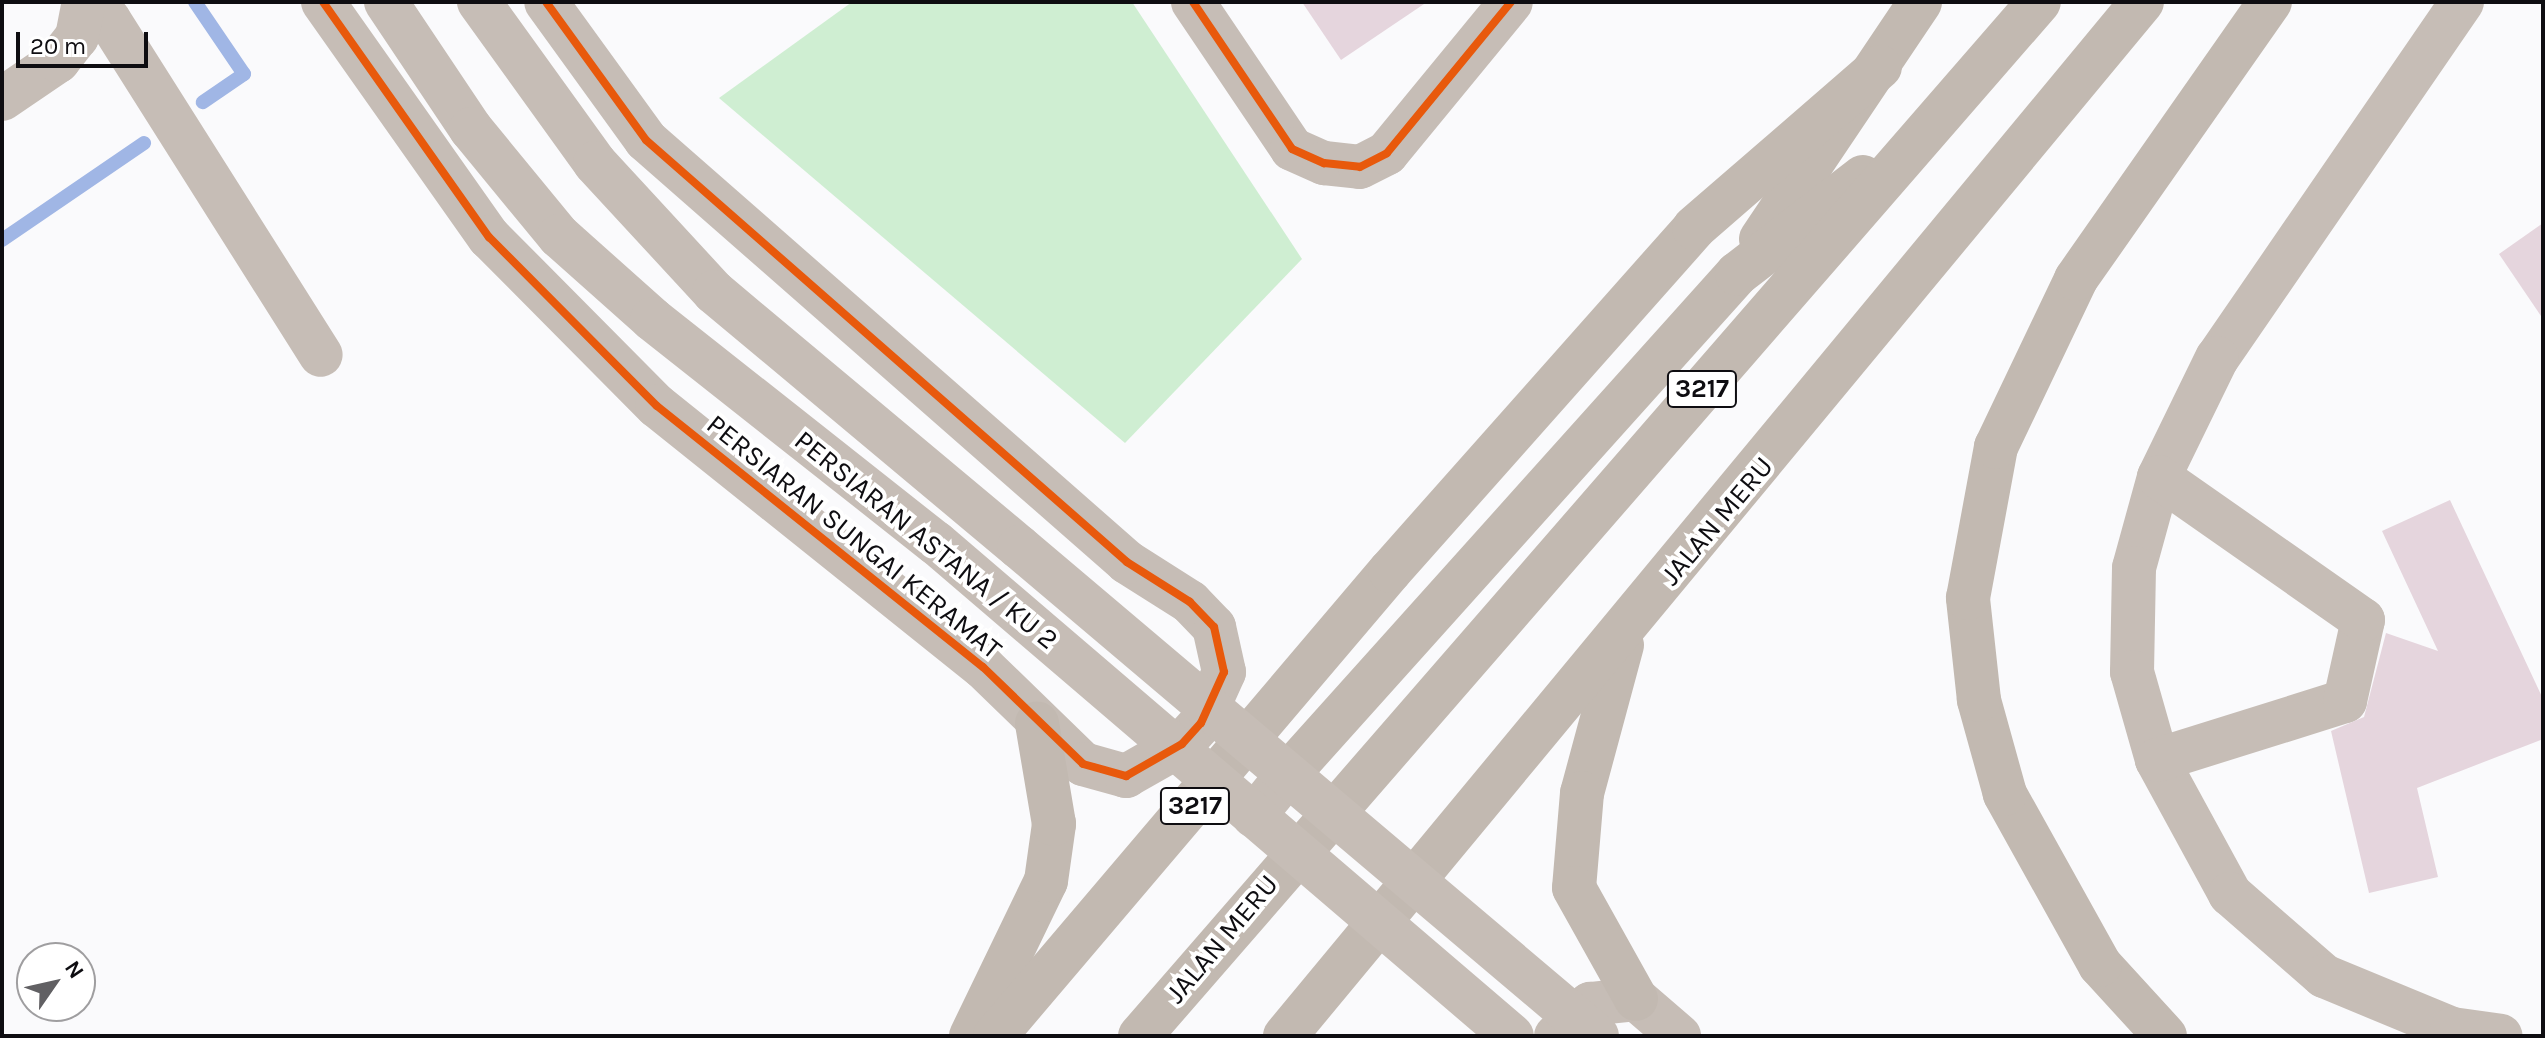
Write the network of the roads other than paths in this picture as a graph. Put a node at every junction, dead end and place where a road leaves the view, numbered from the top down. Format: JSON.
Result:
{"nodes":[{"id":1,"x":84,"y":2,"type":"edge"},
{"id":2,"x":323,"y":2,"type":"edge"},
{"id":3,"x":386,"y":2,"type":"edge"},
{"id":4,"x":479,"y":2,"type":"edge"},
{"id":5,"x":546,"y":2,"type":"edge"},
{"id":6,"x":1193,"y":2,"type":"edge"},
{"id":7,"x":1511,"y":2,"type":"edge"},
{"id":8,"x":1920,"y":2,"type":"edge"},
{"id":9,"x":2039,"y":2,"type":"edge"},
{"id":10,"x":2142,"y":2,"type":"edge"},
{"id":11,"x":2270,"y":2,"type":"edge"},
{"id":12,"x":2462,"y":2,"type":"edge"},
{"id":13,"x":1880,"y":67,"type":"junction"},
{"id":14,"x":2,"y":99,"type":"edge"},
{"id":15,"x":1937,"y":120,"type":"junction"},
{"id":16,"x":1737,"y":274,"type":"junction"},
{"id":17,"x":321,"y":355,"type":"dead end"},
{"id":18,"x":2159,"y":477,"type":"junction"},
{"id":19,"x":1626,"y":631,"type":"junction"},
{"id":20,"x":1037,"y":723,"type":"junction"},
{"id":21,"x":2157,"y":760,"type":"junction"},
{"id":22,"x":1289,"y":773,"type":"junction"},
{"id":23,"x":1254,"y":816,"type":"junction"},
{"id":24,"x":1636,"y":999,"type":"junction"},
{"id":25,"x":971,"y":1036,"type":"edge"},
{"id":26,"x":995,"y":1036,"type":"edge"},
{"id":27,"x":1140,"y":1036,"type":"edge"},
{"id":28,"x":1285,"y":1036,"type":"edge"},
{"id":29,"x":1512,"y":1036,"type":"edge"},
{"id":30,"x":1556,"y":1036,"type":"edge"},
{"id":31,"x":1597,"y":1036,"type":"edge"},
{"id":32,"x":1679,"y":1036,"type":"edge"},
{"id":33,"x":2165,"y":1036,"type":"edge"},
{"id":34,"x":2501,"y":1036,"type":"edge"}],
"edges":[{"from":1,"to":14,"type":"street"},
{"from":1,"to":17,"type":"street"},
{"from":2,"to":20,"type":"street","name":"PERSIARAN SUNGAI KERAMAT"},
{"from":3,"to":23,"type":"street","name":"PERSIARAN ASTANA / KU 2","bridge":true},
{"from":4,"to":22,"type":"street","name":"PERSIARAN ASTANA / KU 2","bridge":true},
{"from":5,"to":20,"type":"street","name":"PERSIARAN SUNGAI KERAMAT"},
{"from":6,"to":7,"type":"street"},
{"from":8,"to":13,"type":"highway"},
{"from":9,"to":15,"type":"highway","name":"JALAN MERU","number":"3217"},
{"from":10,"to":19,"type":"highway","name":"JALAN MERU"},
{"from":11,"to":33,"type":"highway"},
{"from":12,"to":18,"type":"street"},
{"from":13,"to":16,"type":"highway"},
{"from":13,"to":26,"type":"highway","number":"3217"},
{"from":15,"to":16,"type":"highway","name":"JALAN MERU","number":"3217"},
{"from":15,"to":27,"type":"highway","name":"JALAN MERU","number":"3217"},
{"from":16,"to":22,"type":"highway","name":"JALAN MERU","number":"3217"},
{"from":18,"to":21,"type":"street"},
{"from":18,"to":21,"type":"street"},
{"from":19,"to":24,"type":"highway"},
{"from":19,"to":28,"type":"highway","name":"JALAN MERU"},
{"from":20,"to":25,"type":"highway"},
{"from":21,"to":34,"type":"street"},
{"from":22,"to":23,"type":"street"},
{"from":22,"to":31,"type":"street","name":"PERSIARAN ASTANA / KU 2","bridge":true},
{"from":23,"to":29,"type":"street","name":"PERSIARAN ASTANA / KU 2","bridge":true},
{"from":24,"to":30,"type":"street"},
{"from":24,"to":32,"type":"street"}]}
